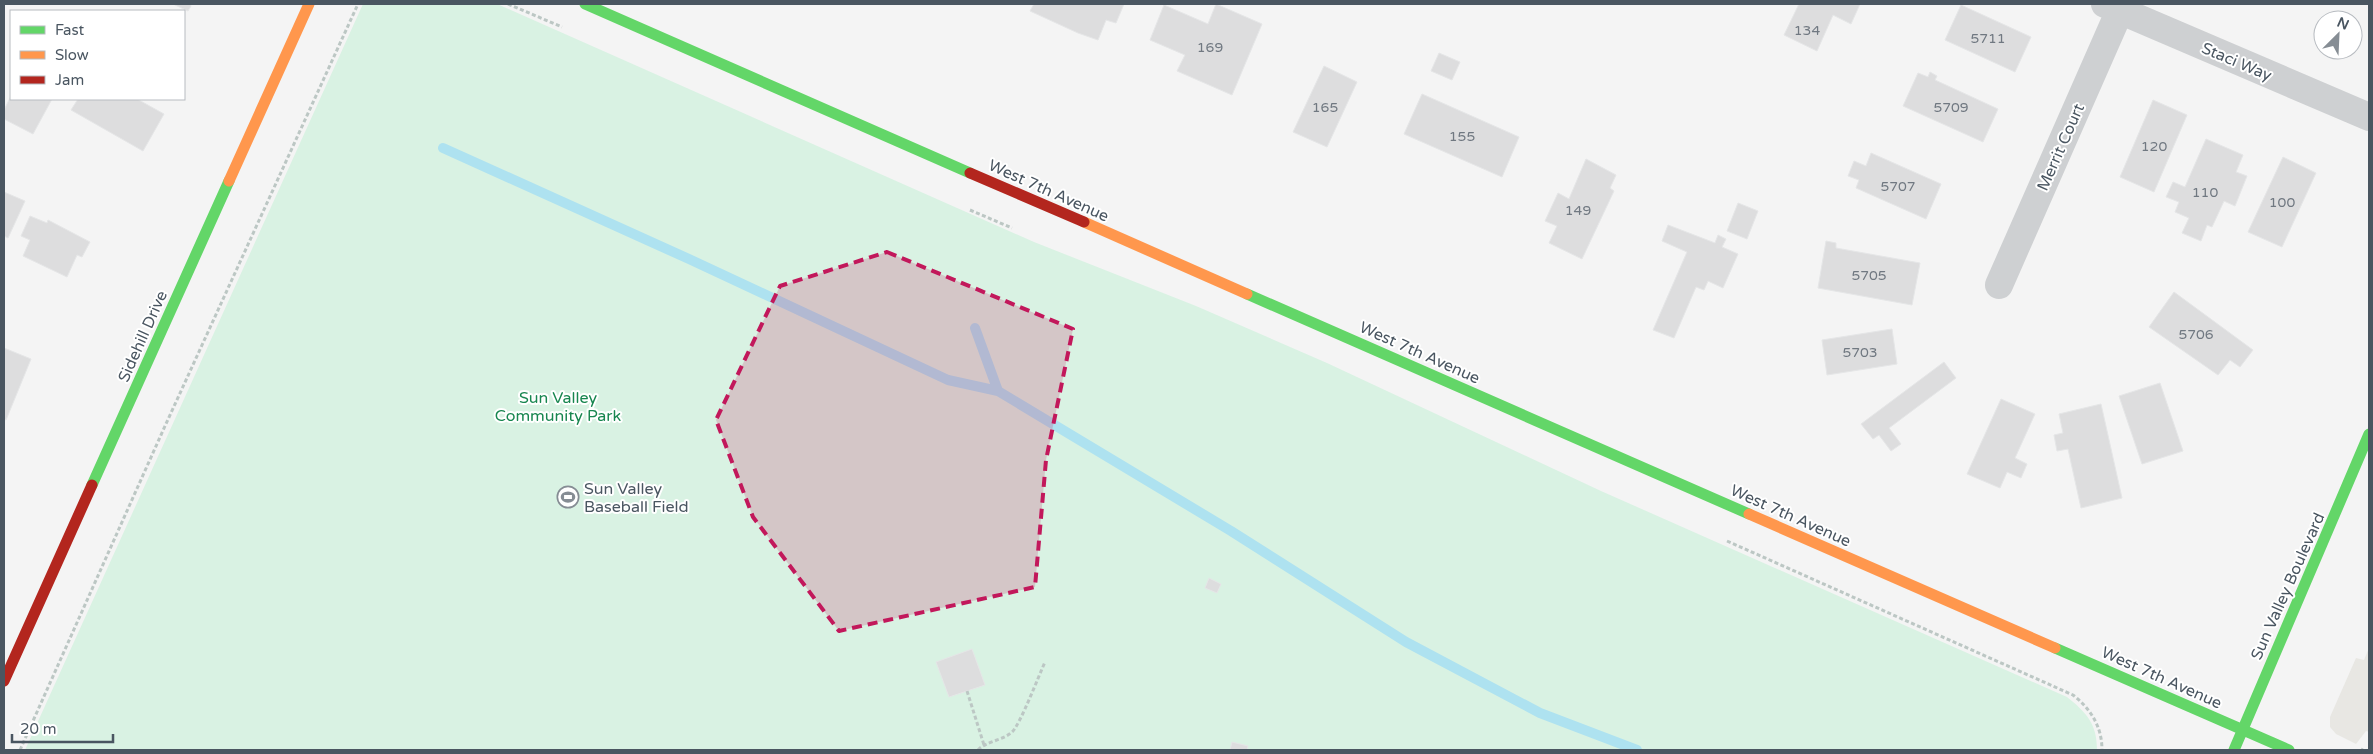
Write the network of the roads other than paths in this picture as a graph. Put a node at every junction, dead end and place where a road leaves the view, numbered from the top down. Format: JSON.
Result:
{"nodes":[{"id":1,"x":309,"y":4,"type":"edge"},
{"id":2,"x":585,"y":4,"type":"edge"},
{"id":3,"x":2112,"y":7,"type":"edge"},
{"id":4,"x":2369,"y":118,"type":"edge"},
{"id":5,"x":2000,"y":285,"type":"dead end"},
{"id":6,"x":2369,"y":434,"type":"edge"},
{"id":7,"x":4,"y":681,"type":"edge"},
{"id":8,"x":2243,"y":730,"type":"junction"},
{"id":9,"x":2234,"y":750,"type":"edge"},
{"id":10,"x":2289,"y":750,"type":"edge"}],
"edges":[{"from":1,"to":7,"type":"main road","name":"Sidehill Drive"},
{"from":2,"to":8,"type":"main road","name":"West 7th Avenue"},
{"from":3,"to":4,"type":"street","name":"Staci Way"},
{"from":3,"to":5,"type":"street","name":"Merrit Court"},
{"from":6,"to":8,"type":"main road","name":"Sun Valley Boulevard"},
{"from":8,"to":9,"type":"main road","name":"Sun Valley Boulevard"},
{"from":8,"to":10,"type":"main road","name":"West 7th Avenue"}]}
